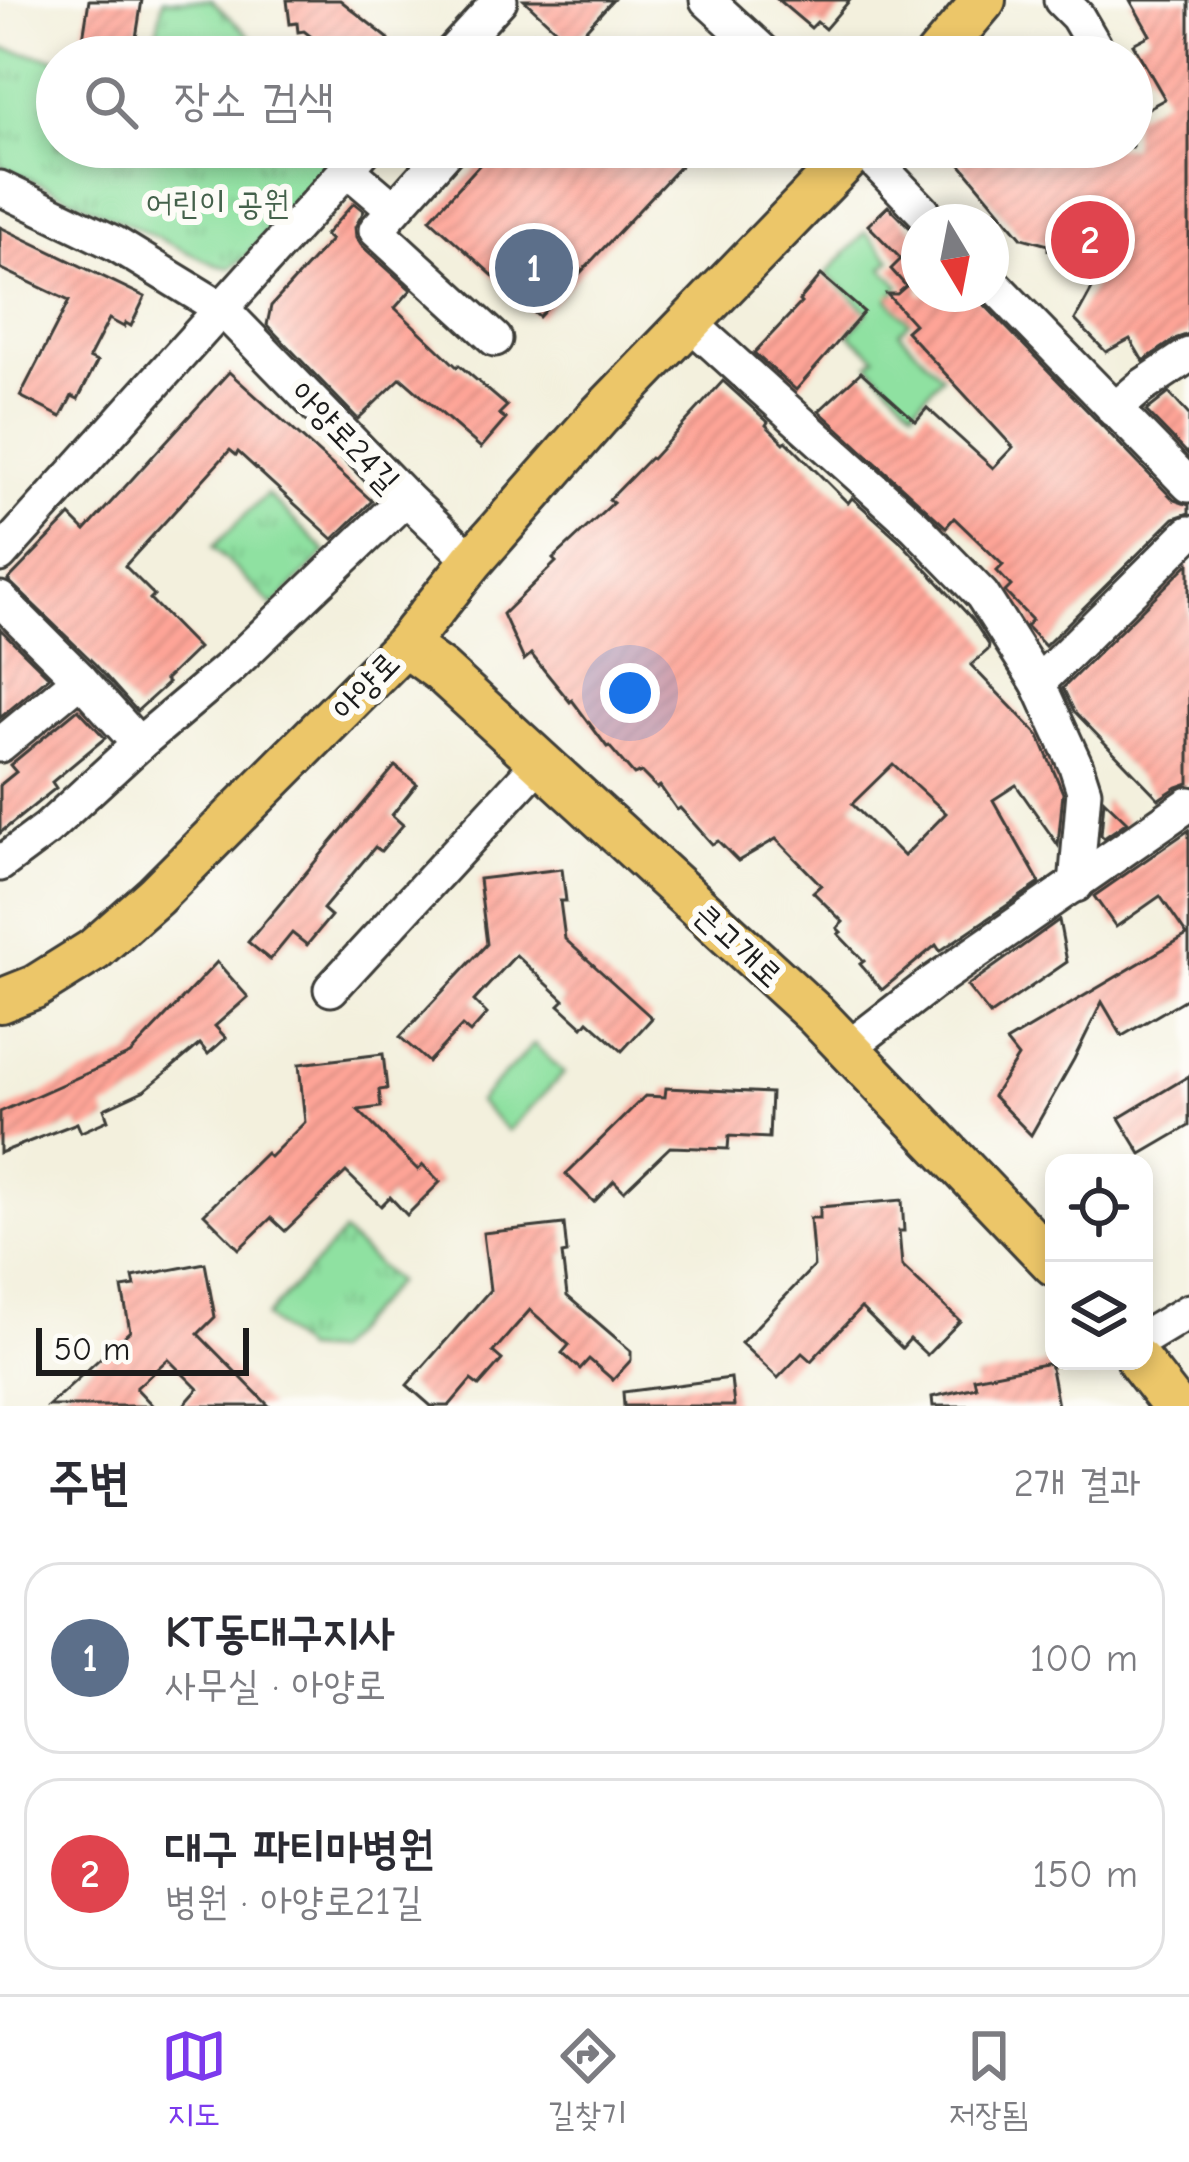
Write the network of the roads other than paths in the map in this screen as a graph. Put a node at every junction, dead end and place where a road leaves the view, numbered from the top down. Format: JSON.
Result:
{"nodes":[{"id":1,"x":500,"y":0,"type":"edge"},
{"id":2,"x":707,"y":0,"type":"edge"},
{"id":3,"x":984,"y":0,"type":"edge"},
{"id":4,"x":1080,"y":5,"type":"edge"},
{"id":5,"x":467,"y":36,"type":"edge"},
{"id":6,"x":746,"y":36,"type":"edge"},
{"id":7,"x":953,"y":36,"type":"edge"},
{"id":8,"x":1093,"y":36,"type":"edge"},
{"id":9,"x":348,"y":168,"type":"edge"},
{"id":10,"x":364,"y":168,"type":"edge"},
{"id":11,"x":432,"y":168,"type":"edge"},
{"id":12,"x":839,"y":168,"type":"edge"},
{"id":13,"x":880,"y":168,"type":"edge"},
{"id":14,"x":0,"y":188,"type":"edge"},
{"id":15,"x":915,"y":204,"type":"edge"},
{"id":16,"x":394,"y":209,"type":"junction"},
{"id":17,"x":1009,"y":301,"type":"edge"},
{"id":18,"x":222,"y":309,"type":"junction"},
{"id":19,"x":689,"y":322,"type":"junction"},
{"id":20,"x":495,"y":339,"type":"dead end"},
{"id":21,"x":1189,"y":355,"type":"edge"},
{"id":22,"x":1114,"y":410,"type":"junction"},
{"id":23,"x":1189,"y":485,"type":"edge"},
{"id":24,"x":406,"y":498,"type":"junction"},
{"id":25,"x":1189,"y":533,"type":"edge"},
{"id":26,"x":0,"y":555,"type":"edge"},
{"id":27,"x":472,"y":561,"type":"junction"},
{"id":28,"x":0,"y":599,"type":"edge"},
{"id":29,"x":405,"y":645,"type":"junction"},
{"id":30,"x":80,"y":679,"type":"junction"},
{"id":31,"x":1038,"y":683,"type":"junction"},
{"id":32,"x":139,"y":744,"type":"junction"},
{"id":33,"x":0,"y":745,"type":"edge"},
{"id":34,"x":541,"y":762,"type":"junction"},
{"id":35,"x":1189,"y":804,"type":"edge"},
{"id":36,"x":0,"y":864,"type":"edge"},
{"id":37,"x":1076,"y":885,"type":"junction"},
{"id":38,"x":331,"y":988,"type":"dead end"},
{"id":39,"x":0,"y":1001,"type":"edge"},
{"id":40,"x":847,"y":1049,"type":"junction"},
{"id":41,"x":1052,"y":1262,"type":"edge"},
{"id":42,"x":1189,"y":1311,"type":"edge"},
{"id":43,"x":1153,"y":1333,"type":"edge"},
{"id":44,"x":1146,"y":1370,"type":"edge"},
{"id":45,"x":1174,"y":1406,"type":"edge"}],
"edges":[{"from":1,"to":5,"type":"street"},
{"from":2,"to":6,"type":"street"},
{"from":3,"to":7,"type":"main road"},
{"from":4,"to":8,"type":"street"},
{"from":9,"to":18,"type":"street"},
{"from":10,"to":16,"type":"street"},
{"from":11,"to":16,"type":"street"},
{"from":12,"to":19,"type":"main road","name":"아양로"},
{"from":13,"to":15,"type":"street"},
{"from":14,"to":18,"type":"street","name":"아양로24길"},
{"from":16,"to":20,"type":"street"},
{"from":17,"to":22,"type":"street"},
{"from":18,"to":24,"type":"street","name":"아양로24길"},
{"from":18,"to":26,"type":"street"},
{"from":19,"to":27,"type":"main road","name":"아양로"},
{"from":19,"to":31,"type":"street"},
{"from":21,"to":22,"type":"street"},
{"from":22,"to":23,"type":"street"},
{"from":24,"to":27,"type":"street","name":"아양로24길"},
{"from":24,"to":32,"type":"street"},
{"from":25,"to":31,"type":"street"},
{"from":27,"to":29,"type":"main road","name":"아양로"},
{"from":28,"to":30,"type":"street"},
{"from":29,"to":34,"type":"main road","name":"큰고개로"},
{"from":29,"to":39,"type":"main road","name":"아양로"},
{"from":30,"to":32,"type":"street"},
{"from":30,"to":33,"type":"street"},
{"from":31,"to":37,"type":"street"},
{"from":32,"to":36,"type":"street"},
{"from":34,"to":38,"type":"street"},
{"from":34,"to":40,"type":"main road","name":"큰고개로"},
{"from":35,"to":37,"type":"street"},
{"from":37,"to":40,"type":"street"},
{"from":40,"to":41,"type":"main road","name":"큰고개로"},
{"from":42,"to":43,"type":"street"},
{"from":44,"to":45,"type":"main road"}]}
